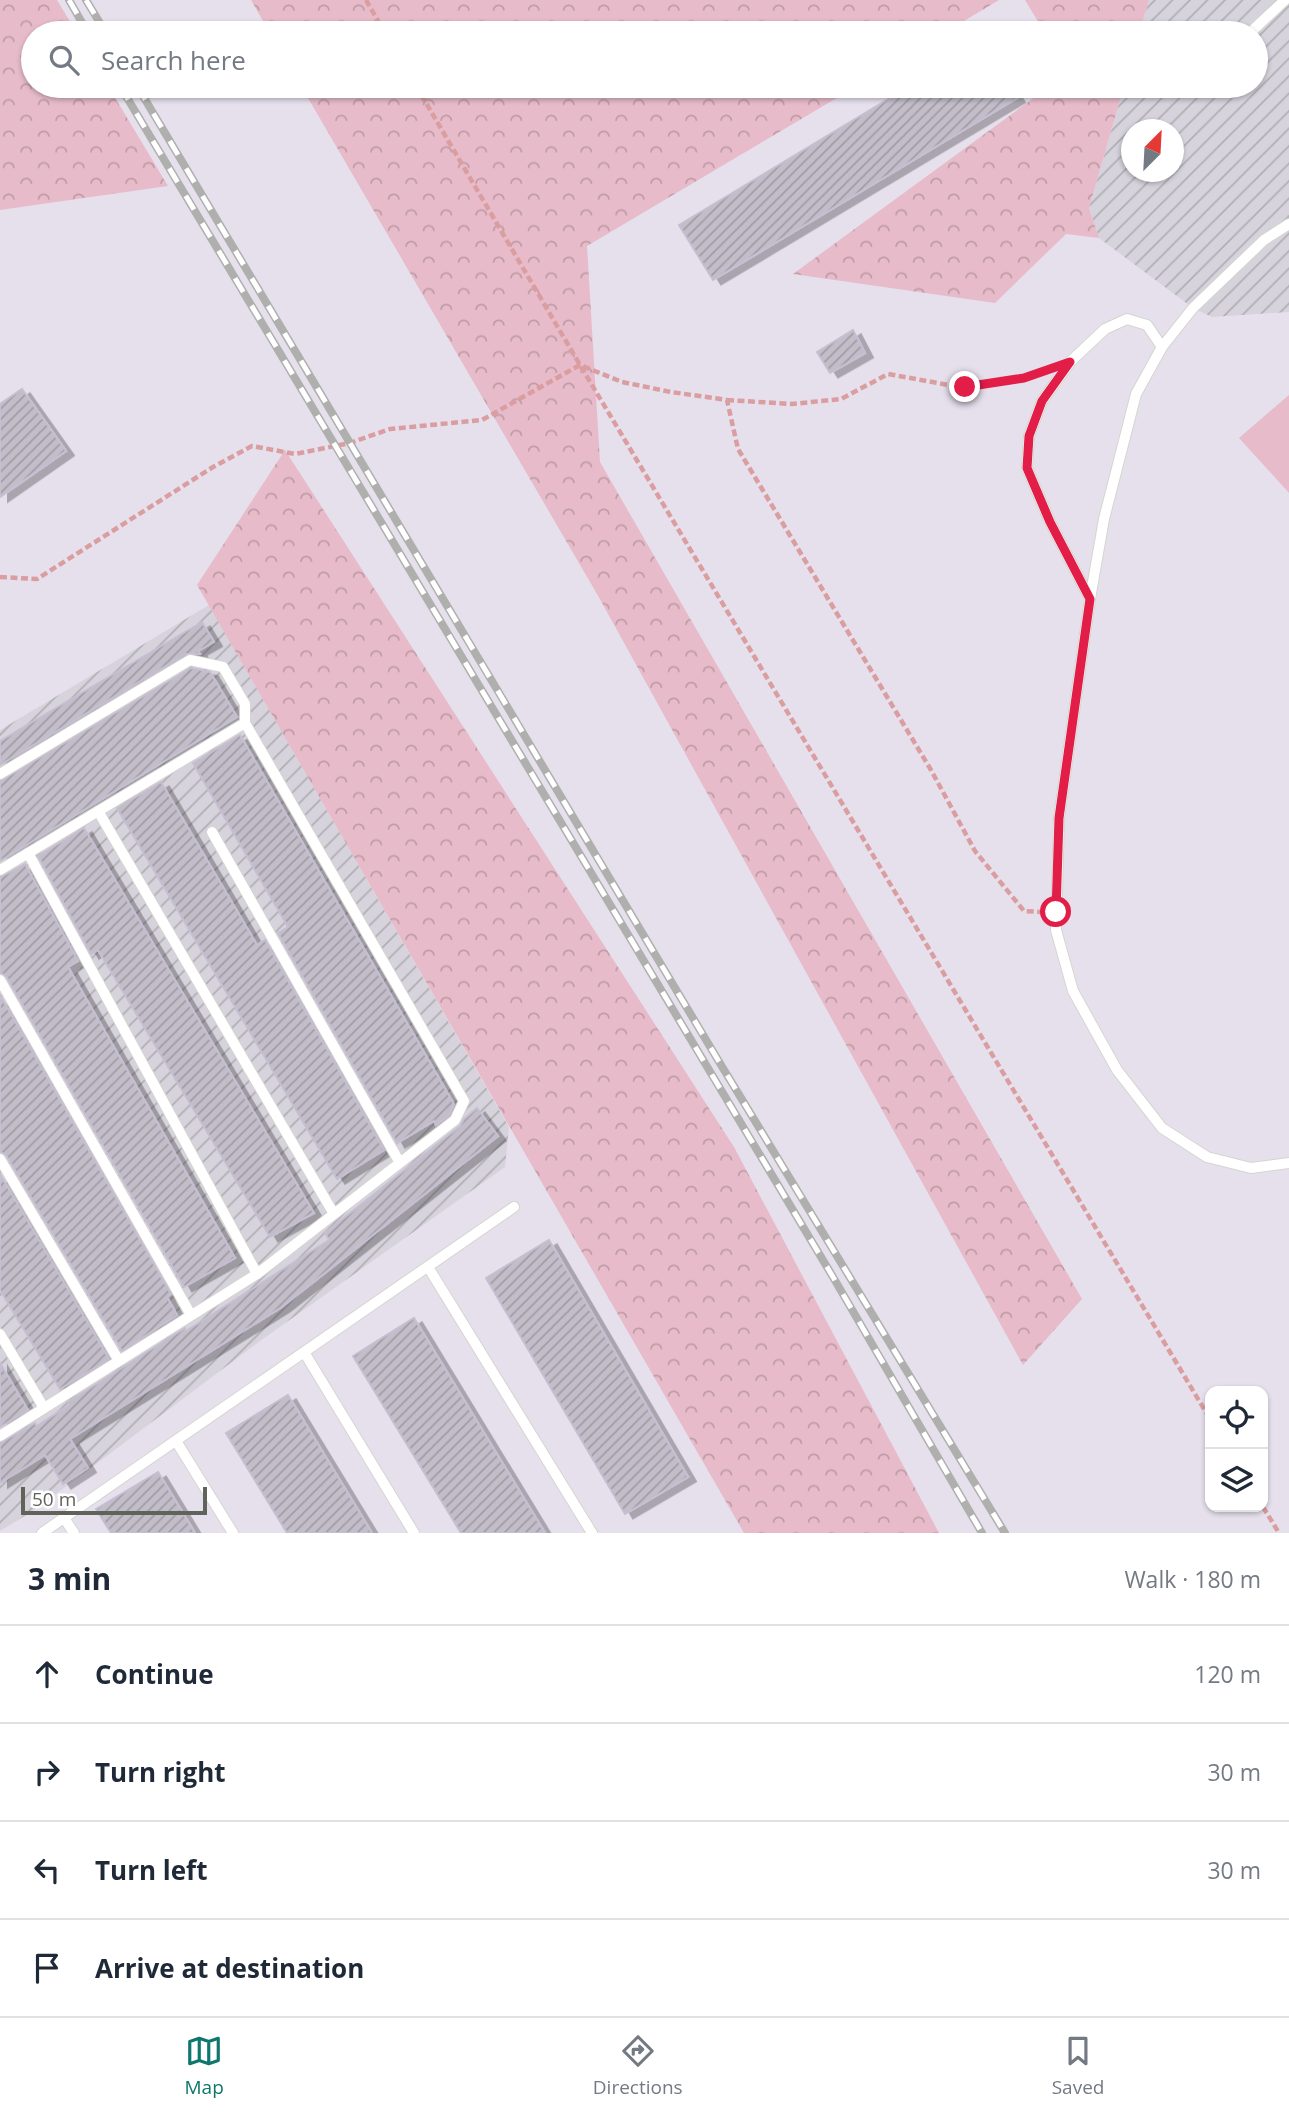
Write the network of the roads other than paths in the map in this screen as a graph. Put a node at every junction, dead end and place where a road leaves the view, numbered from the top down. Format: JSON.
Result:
{"nodes":[{"id":1,"x":1285,"y":0,"type":"edge"},
{"id":2,"x":1263,"y":21,"type":"edge"},
{"id":3,"x":1289,"y":224,"type":"edge"},
{"id":4,"x":1162,"y":347,"type":"junction"},
{"id":5,"x":1090,"y":599,"type":"junction"},
{"id":6,"x":245,"y":723,"type":"junction"},
{"id":7,"x":0,"y":774,"type":"edge"},
{"id":8,"x":98,"y":811,"type":"junction"},
{"id":9,"x":212,"y":832,"type":"dead end"},
{"id":10,"x":28,"y":853,"type":"junction"},
{"id":11,"x":0,"y":870,"type":"edge"},
{"id":12,"x":0,"y":980,"type":"edge"},
{"id":13,"x":0,"y":1160,"type":"edge"},
{"id":14,"x":400,"y":1163,"type":"junction"},
{"id":15,"x":1289,"y":1163,"type":"edge"},
{"id":16,"x":514,"y":1208,"type":"dead end"},
{"id":17,"x":334,"y":1214,"type":"junction"},
{"id":18,"x":428,"y":1267,"type":"junction"},
{"id":19,"x":257,"y":1274,"type":"junction"},
{"id":20,"x":191,"y":1315,"type":"junction"},
{"id":21,"x":0,"y":1334,"type":"edge"},
{"id":22,"x":304,"y":1352,"type":"junction"},
{"id":23,"x":119,"y":1361,"type":"junction"},
{"id":24,"x":44,"y":1408,"type":"junction"},
{"id":25,"x":0,"y":1436,"type":"edge"},
{"id":26,"x":176,"y":1441,"type":"junction"},
{"id":27,"x":64,"y":1518,"type":"junction"},
{"id":28,"x":42,"y":1533,"type":"edge"},
{"id":29,"x":74,"y":1533,"type":"edge"},
{"id":30,"x":233,"y":1533,"type":"edge"},
{"id":31,"x":414,"y":1533,"type":"edge"},
{"id":32,"x":592,"y":1533,"type":"edge"}],
"edges":[{"from":1,"to":2,"type":"lane"},
{"from":3,"to":4,"type":"lane"},
{"from":4,"to":5,"type":"lane"},
{"from":4,"to":5,"type":"lane"},
{"from":5,"to":15,"type":"lane"},
{"from":6,"to":7,"type":"lane"},
{"from":6,"to":8,"type":"lane"},
{"from":6,"to":14,"type":"lane"},
{"from":8,"to":10,"type":"lane"},
{"from":8,"to":17,"type":"lane"},
{"from":9,"to":14,"type":"lane"},
{"from":10,"to":11,"type":"lane"},
{"from":10,"to":19,"type":"lane"},
{"from":12,"to":20,"type":"lane"},
{"from":13,"to":23,"type":"lane"},
{"from":14,"to":17,"type":"lane"},
{"from":16,"to":18,"type":"lane"},
{"from":17,"to":19,"type":"lane"},
{"from":18,"to":22,"type":"lane"},
{"from":18,"to":32,"type":"lane"},
{"from":19,"to":20,"type":"lane"},
{"from":20,"to":23,"type":"lane"},
{"from":21,"to":24,"type":"lane"},
{"from":22,"to":26,"type":"lane"},
{"from":22,"to":31,"type":"lane"},
{"from":23,"to":24,"type":"lane"},
{"from":24,"to":25,"type":"lane"},
{"from":26,"to":27,"type":"lane"},
{"from":26,"to":30,"type":"lane"},
{"from":27,"to":28,"type":"lane"},
{"from":27,"to":29,"type":"lane"}]}
